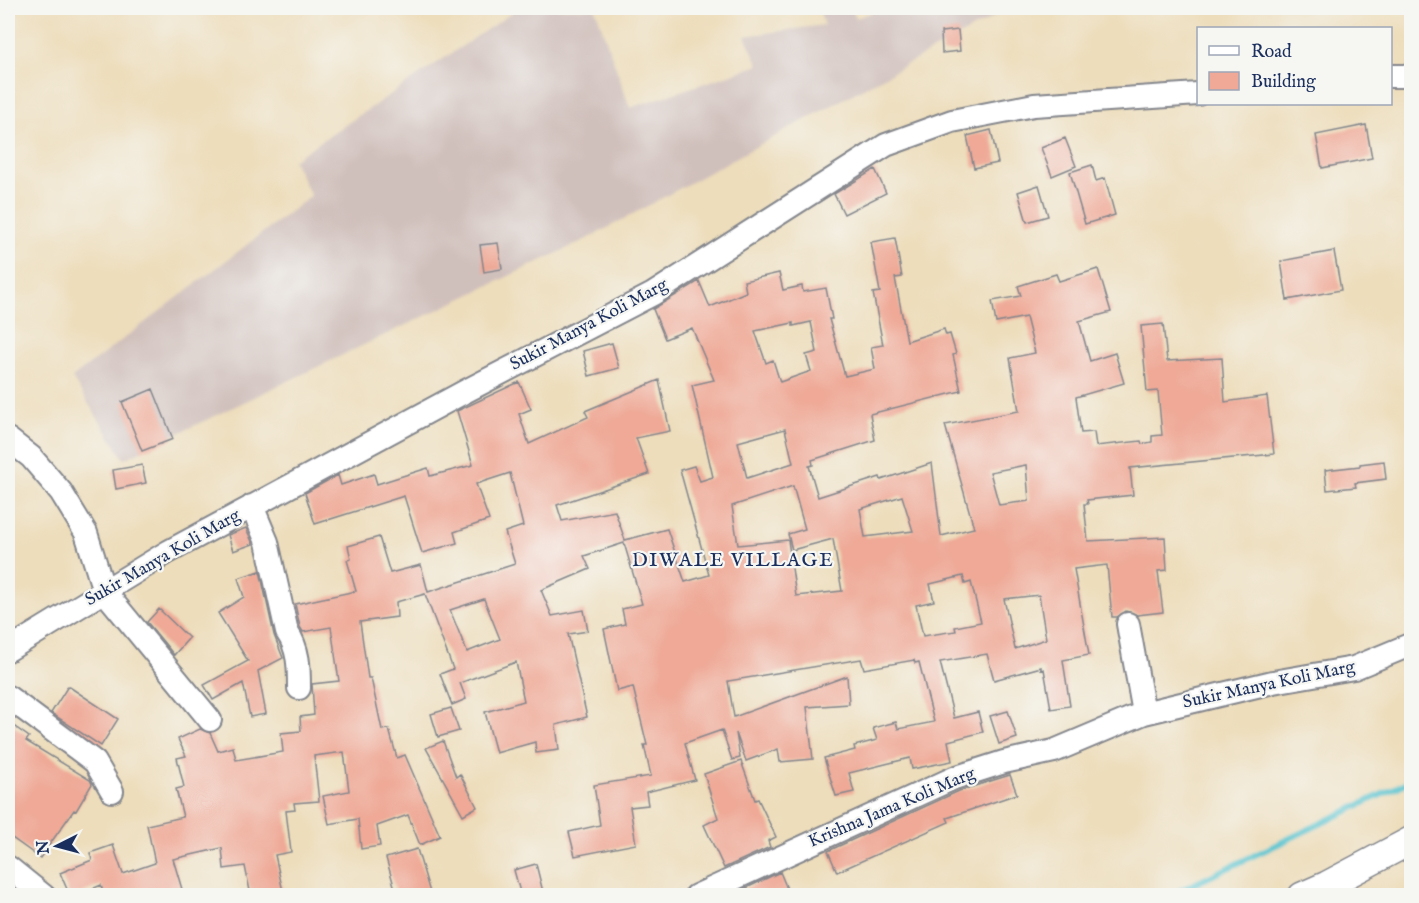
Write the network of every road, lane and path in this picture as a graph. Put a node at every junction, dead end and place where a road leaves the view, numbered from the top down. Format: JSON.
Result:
{"nodes":[{"id":1,"x":1392,"y":76,"type":"edge"},
{"id":2,"x":1412,"y":76,"type":"edge"},
{"id":3,"x":1197,"y":94,"type":"edge"},
{"id":4,"x":8,"y":439,"type":"edge"},
{"id":5,"x":252,"y":506,"type":"junction"},
{"id":6,"x":104,"y":591,"type":"junction"},
{"id":7,"x":1128,"y":624,"type":"dead end"},
{"id":8,"x":1412,"y":644,"type":"edge"},
{"id":9,"x":8,"y":650,"type":"edge"},
{"id":10,"x":299,"y":688,"type":"dead end"},
{"id":11,"x":8,"y":697,"type":"edge"},
{"id":12,"x":1135,"y":716,"type":"junction"},
{"id":13,"x":210,"y":720,"type":"dead end"},
{"id":14,"x":112,"y":791,"type":"dead end"},
{"id":15,"x":1412,"y":840,"type":"edge"},
{"id":16,"x":8,"y":867,"type":"edge"},
{"id":17,"x":1320,"y":892,"type":"edge"},
{"id":18,"x":44,"y":896,"type":"edge"},
{"id":19,"x":696,"y":896,"type":"edge"}],
"edges":[{"from":1,"to":2,"type":"street"},
{"from":3,"to":5,"type":"street","name":"Sukir Manya Koli Marg"},
{"from":4,"to":6,"type":"street"},
{"from":5,"to":6,"type":"street","name":"Sukir Manya Koli Marg"},
{"from":5,"to":10,"type":"street"},
{"from":6,"to":9,"type":"street","name":"Sukir Manya Koli Marg"},
{"from":6,"to":13,"type":"street"},
{"from":7,"to":12,"type":"street"},
{"from":8,"to":12,"type":"street","name":"Sukir Manya Koli Marg"},
{"from":11,"to":14,"type":"street"},
{"from":12,"to":19,"type":"street","name":"Krishna Jama Koli Marg"},
{"from":15,"to":17,"type":"street"},
{"from":16,"to":18,"type":"street"}]}
